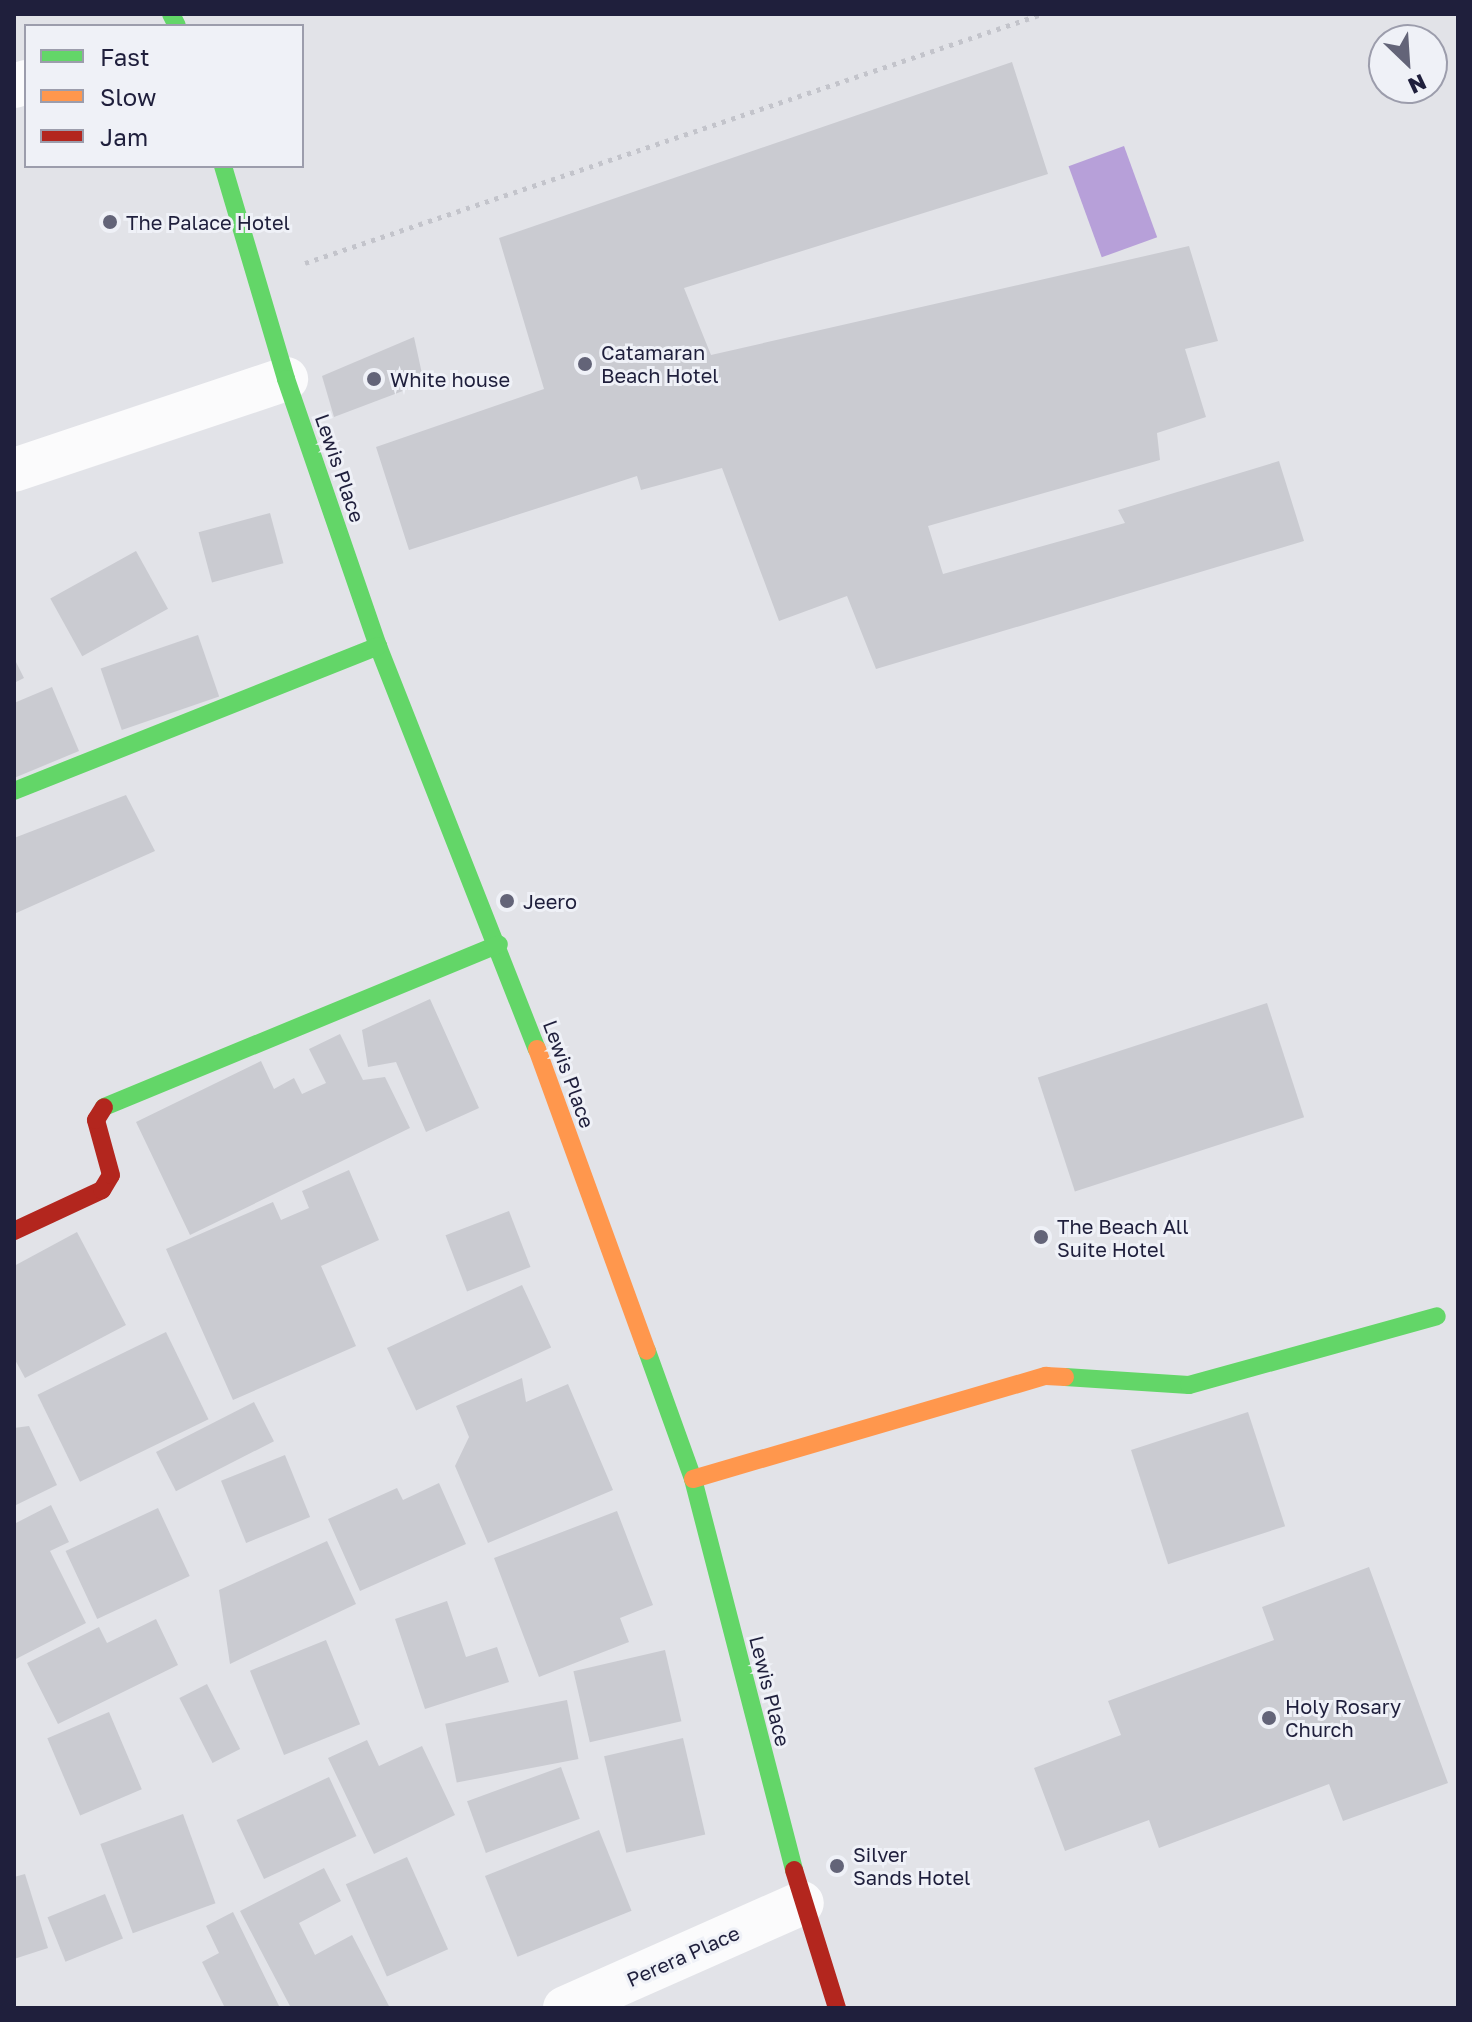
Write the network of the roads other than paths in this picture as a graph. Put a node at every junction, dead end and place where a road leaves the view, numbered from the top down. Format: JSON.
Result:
{"nodes":[{"id":1,"x":224,"y":168,"type":"edge"},
{"id":2,"x":286,"y":379,"type":"junction"},
{"id":3,"x":14,"y":470,"type":"edge"},
{"id":4,"x":378,"y":646,"type":"junction"},
{"id":5,"x":14,"y":791,"type":"edge"},
{"id":6,"x":499,"y":944,"type":"junction"},
{"id":7,"x":14,"y":1231,"type":"edge"},
{"id":8,"x":1437,"y":1316,"type":"dead end"},
{"id":9,"x":693,"y":1479,"type":"junction"},
{"id":10,"x":802,"y":1903,"type":"junction"},
{"id":11,"x":565,"y":2008,"type":"edge"},
{"id":12,"x":837,"y":2008,"type":"edge"}],
"edges":[{"from":1,"to":2,"type":"street","name":"Lewis Place"},
{"from":2,"to":3,"type":"street"},
{"from":2,"to":4,"type":"street","name":"Lewis Place"},
{"from":4,"to":5,"type":"street"},
{"from":4,"to":6,"type":"street","name":"Lewis Place"},
{"from":6,"to":7,"type":"street"},
{"from":6,"to":9,"type":"street","name":"Lewis Place"},
{"from":8,"to":9,"type":"street"},
{"from":9,"to":10,"type":"street","name":"Lewis Place"},
{"from":10,"to":11,"type":"street","name":"Perera Place"},
{"from":10,"to":12,"type":"street","name":"Lewis Place"}]}
